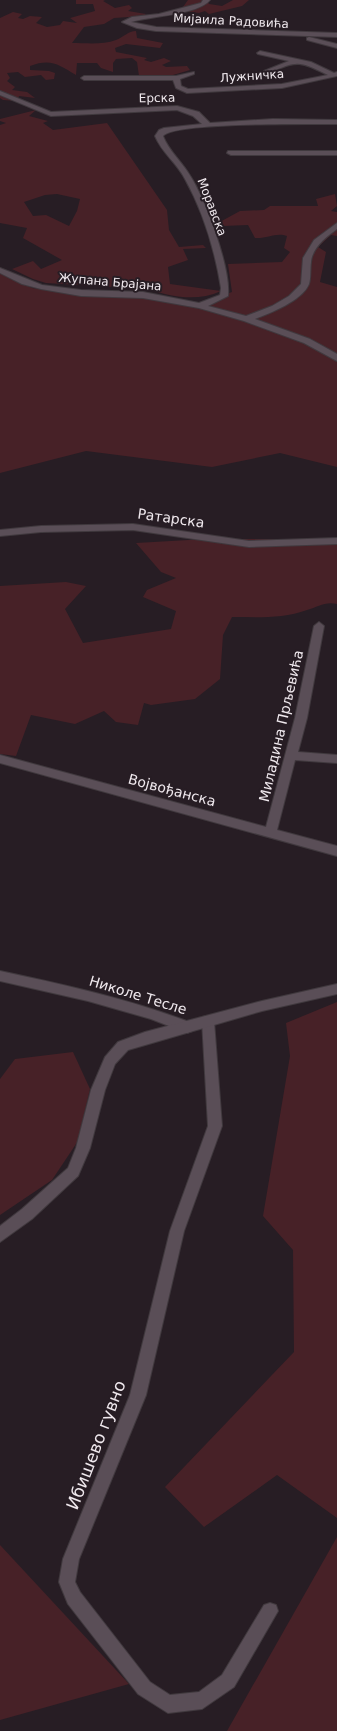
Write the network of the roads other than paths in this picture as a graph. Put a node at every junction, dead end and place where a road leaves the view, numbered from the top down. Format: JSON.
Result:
{"nodes":[{"id":1,"x":207,"y":0,"type":"edge"},
{"id":2,"x":291,"y":34,"type":"junction"},
{"id":3,"x":337,"y":34,"type":"edge"},
{"id":4,"x":337,"y":46,"type":"edge"},
{"id":5,"x":260,"y":53,"type":"dead end"},
{"id":6,"x":297,"y":60,"type":"junction"},
{"id":7,"x":266,"y":72,"type":"dead end"},
{"id":8,"x":192,"y":73,"type":"dead end"},
{"id":9,"x":335,"y":75,"type":"edge"},
{"id":10,"x":84,"y":78,"type":"dead end"},
{"id":11,"x":176,"y":78,"type":"junction"},
{"id":12,"x":0,"y":92,"type":"edge"},
{"id":13,"x":337,"y":122,"type":"edge"},
{"id":14,"x":208,"y":125,"type":"junction"},
{"id":15,"x":231,"y":153,"type":"dead end"},
{"id":16,"x":337,"y":153,"type":"edge"},
{"id":17,"x":337,"y":225,"type":"edge"},
{"id":18,"x":0,"y":270,"type":"edge"},
{"id":19,"x":200,"y":306,"type":"junction"},
{"id":20,"x":247,"y":319,"type":"junction"},
{"id":21,"x":337,"y":358,"type":"edge"},
{"id":22,"x":0,"y":533,"type":"edge"},
{"id":23,"x":337,"y":541,"type":"edge"},
{"id":24,"x":319,"y":626,"type":"dead end"},
{"id":25,"x":291,"y":756,"type":"junction"},
{"id":26,"x":337,"y":759,"type":"edge"},
{"id":27,"x":0,"y":760,"type":"edge"},
{"id":28,"x":271,"y":832,"type":"junction"},
{"id":29,"x":337,"y":851,"type":"edge"},
{"id":30,"x":0,"y":976,"type":"edge"},
{"id":31,"x":337,"y":989,"type":"edge"},
{"id":32,"x":208,"y":1021,"type":"junction"},
{"id":33,"x":187,"y":1027,"type":"junction"},
{"id":34,"x":0,"y":1235,"type":"edge"},
{"id":35,"x":270,"y":1611,"type":"dead end"}],
"edges":[{"from":1,"to":2,"type":"street","name":"Мијаила Радовића"},
{"from":2,"to":3,"type":"street","name":"Мијаила Радовића"},
{"from":2,"to":4,"type":"street"},
{"from":5,"to":6,"type":"street"},
{"from":6,"to":7,"type":"street"},
{"from":6,"to":9,"type":"street"},
{"from":8,"to":11,"type":"street"},
{"from":9,"to":11,"type":"street","name":"Лужничка"},
{"from":10,"to":11,"type":"street"},
{"from":12,"to":14,"type":"street","name":"Ерска"},
{"from":13,"to":14,"type":"street"},
{"from":14,"to":19,"type":"street","name":"Моравска"},
{"from":15,"to":16,"type":"street"},
{"from":17,"to":20,"type":"street"},
{"from":18,"to":19,"type":"street","name":"Жупана Брајана"},
{"from":19,"to":20,"type":"street","name":"Жупана Брајана"},
{"from":20,"to":21,"type":"street","name":"Жупана Брајана"},
{"from":22,"to":23,"type":"street","name":"Ратарска"},
{"from":24,"to":25,"type":"street","name":"Миладина Прљевића"},
{"from":25,"to":26,"type":"street"},
{"from":25,"to":28,"type":"street","name":"Миладина Прљевића"},
{"from":27,"to":28,"type":"street","name":"Војвођанска"},
{"from":28,"to":29,"type":"street","name":"Војвођанска"},
{"from":30,"to":33,"type":"street","name":"Николе Тесле"},
{"from":31,"to":32,"type":"street","name":"Николе Тесле"},
{"from":32,"to":33,"type":"street","name":"Николе Тесле"},
{"from":32,"to":35,"type":"street","name":"Ибишево гувно"},
{"from":33,"to":34,"type":"street"}]}
